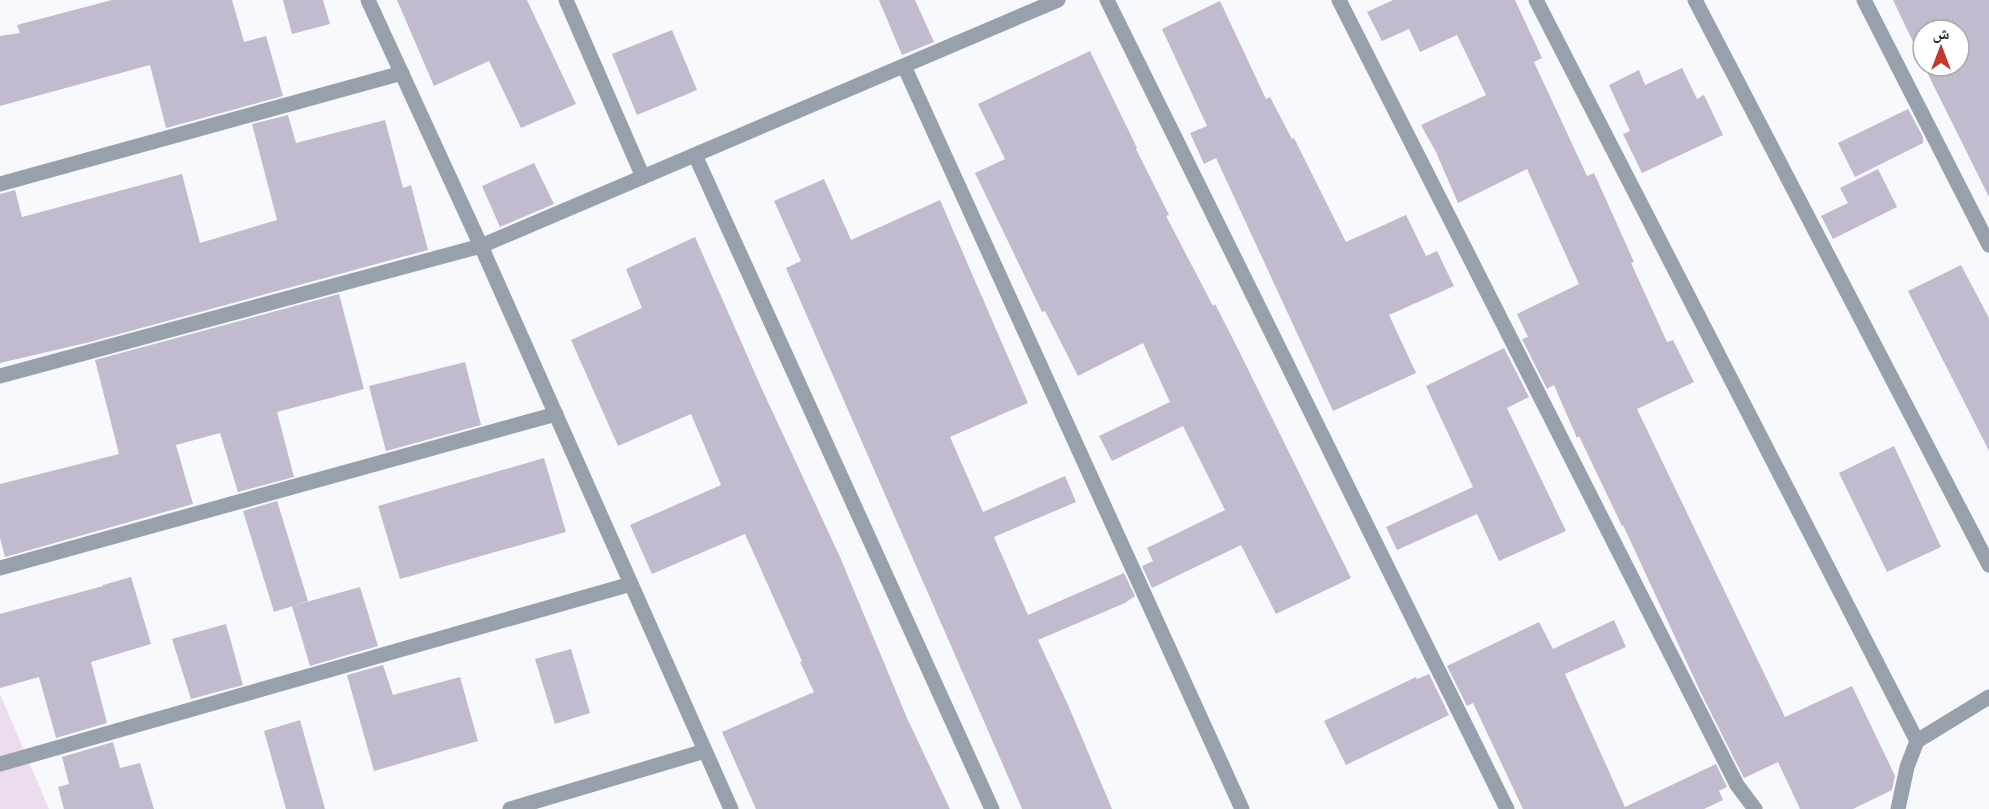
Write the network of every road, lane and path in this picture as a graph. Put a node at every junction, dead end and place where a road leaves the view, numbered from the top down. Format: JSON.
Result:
{"nodes":[{"id":1,"x":368,"y":0,"type":"edge"},
{"id":2,"x":566,"y":0,"type":"edge"},
{"id":3,"x":1058,"y":0,"type":"edge"},
{"id":4,"x":1107,"y":0,"type":"edge"},
{"id":5,"x":1339,"y":0,"type":"edge"},
{"id":6,"x":1536,"y":0,"type":"edge"},
{"id":7,"x":1695,"y":0,"type":"edge"},
{"id":8,"x":1864,"y":0,"type":"edge"},
{"id":9,"x":904,"y":66,"type":"junction"},
{"id":10,"x":402,"y":73,"type":"junction"},
{"id":11,"x":695,"y":155,"type":"junction"},
{"id":12,"x":643,"y":177,"type":"junction"},
{"id":13,"x":0,"y":184,"type":"edge"},
{"id":14,"x":1989,"y":245,"type":"edge"},
{"id":15,"x":481,"y":246,"type":"junction"},
{"id":16,"x":0,"y":376,"type":"edge"},
{"id":17,"x":556,"y":414,"type":"junction"},
{"id":18,"x":1989,"y":565,"type":"edge"},
{"id":19,"x":0,"y":568,"type":"edge"},
{"id":20,"x":631,"y":584,"type":"junction"},
{"id":21,"x":1989,"y":697,"type":"edge"},
{"id":22,"x":1917,"y":741,"type":"junction"},
{"id":23,"x":705,"y":751,"type":"junction"},
{"id":24,"x":0,"y":764,"type":"edge"},
{"id":25,"x":510,"y":809,"type":"edge"},
{"id":26,"x":731,"y":809,"type":"edge"},
{"id":27,"x":992,"y":809,"type":"edge"},
{"id":28,"x":1242,"y":809,"type":"edge"},
{"id":29,"x":1507,"y":809,"type":"edge"},
{"id":30,"x":1755,"y":809,"type":"edge"},
{"id":31,"x":1898,"y":809,"type":"edge"}],
"edges":[{"from":1,"to":10,"type":"street"},
{"from":2,"to":12,"type":"street"},
{"from":3,"to":9,"type":"street"},
{"from":4,"to":29,"type":"street"},
{"from":5,"to":30,"type":"street"},
{"from":6,"to":22,"type":"street"},
{"from":7,"to":18,"type":"street"},
{"from":8,"to":14,"type":"street"},
{"from":9,"to":11,"type":"street"},
{"from":9,"to":28,"type":"street"},
{"from":10,"to":13,"type":"street"},
{"from":10,"to":15,"type":"street"},
{"from":11,"to":12,"type":"street"},
{"from":11,"to":27,"type":"street"},
{"from":12,"to":15,"type":"street"},
{"from":15,"to":16,"type":"street"},
{"from":15,"to":17,"type":"street"},
{"from":17,"to":19,"type":"street"},
{"from":17,"to":20,"type":"street"},
{"from":20,"to":23,"type":"street"},
{"from":20,"to":24,"type":"street"},
{"from":21,"to":22,"type":"street"},
{"from":22,"to":31,"type":"street"},
{"from":23,"to":25,"type":"street"},
{"from":23,"to":26,"type":"street"}]}
